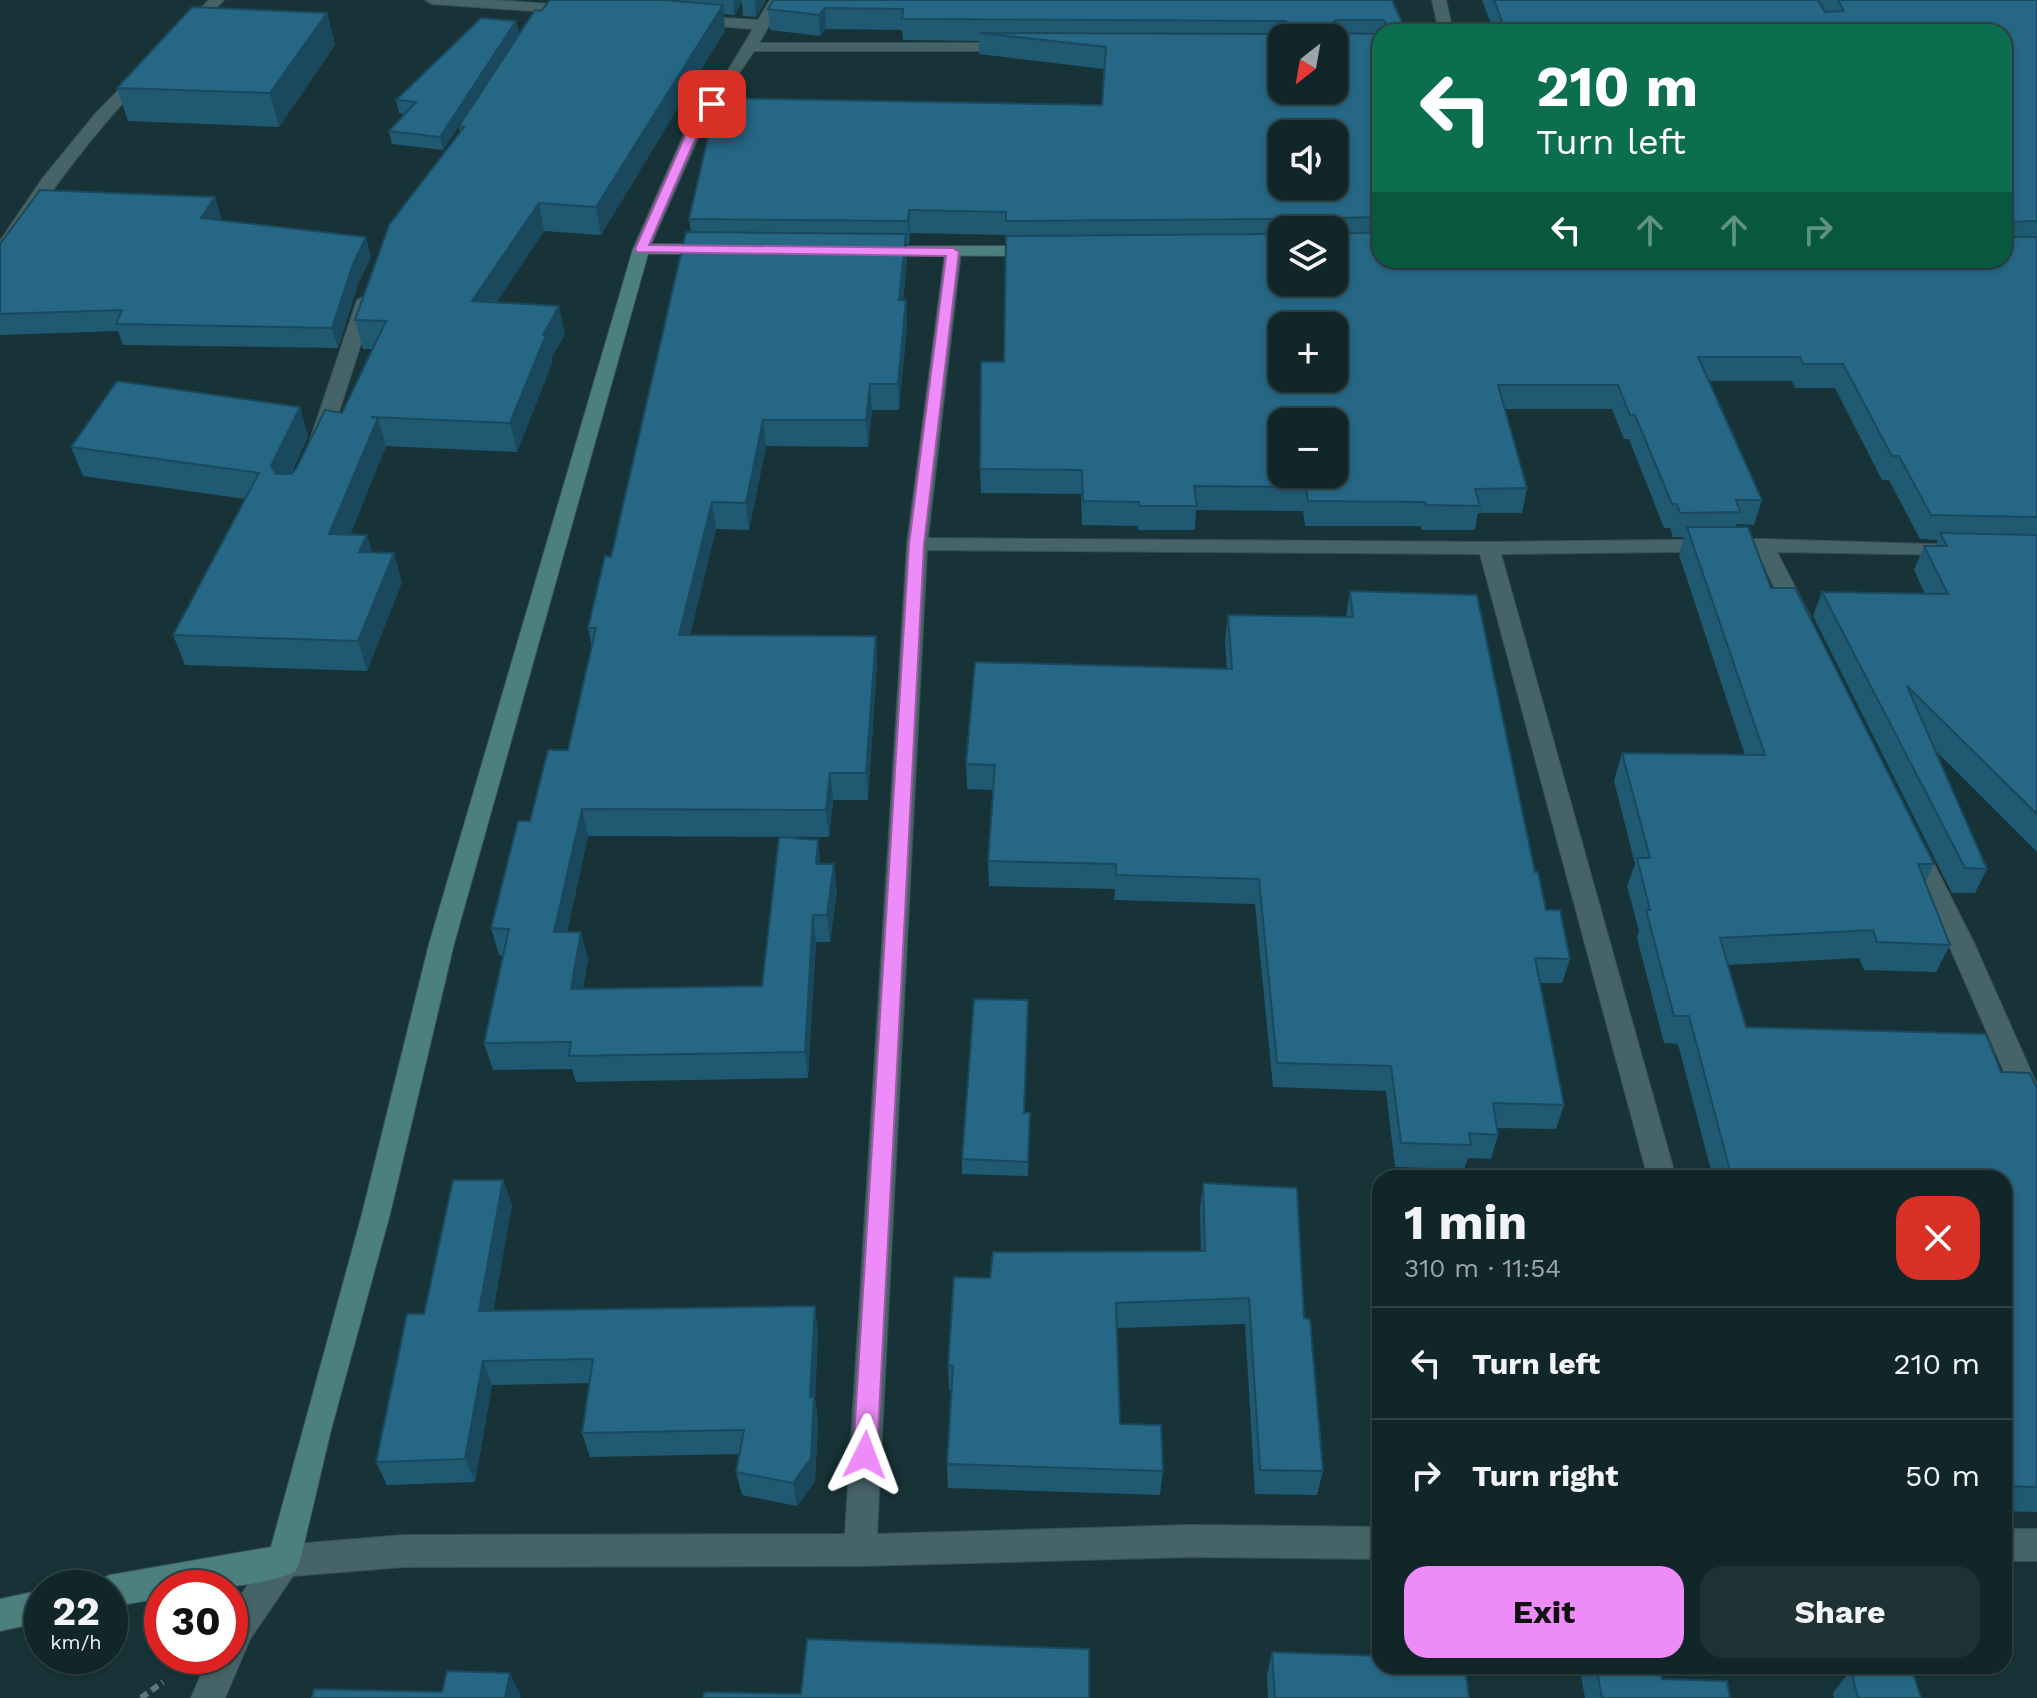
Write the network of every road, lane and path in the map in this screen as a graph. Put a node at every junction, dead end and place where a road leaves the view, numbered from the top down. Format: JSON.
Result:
{"nodes":[{"id":1,"x":217,"y":0,"type":"edge"},
{"id":2,"x":432,"y":0,"type":"edge"},
{"id":3,"x":777,"y":0,"type":"edge"},
{"id":4,"x":1439,"y":0,"type":"edge"},
{"id":5,"x":544,"y":9,"type":"edge"},
{"id":6,"x":591,"y":11,"type":"edge"},
{"id":7,"x":685,"y":19,"type":"edge"},
{"id":8,"x":1444,"y":24,"type":"edge"},
{"id":9,"x":762,"y":25,"type":"junction"},
{"id":10,"x":173,"y":43,"type":"edge"},
{"id":11,"x":749,"y":47,"type":"junction"},
{"id":12,"x":1031,"y":47,"type":"edge"},
{"id":13,"x":151,"y":65,"type":"edge"},
{"id":14,"x":641,"y":249,"type":"junction"},
{"id":15,"x":735,"y":250,"type":"edge"},
{"id":16,"x":859,"y":251,"type":"edge"},
{"id":17,"x":1063,"y":251,"type":"edge"},
{"id":18,"x":953,"y":252,"type":"junction"},
{"id":19,"x":0,"y":254,"type":"edge"},
{"id":20,"x":370,"y":285,"type":"edge"},
{"id":21,"x":312,"y":456,"type":"edge"},
{"id":22,"x":917,"y":544,"type":"junction"},
{"id":23,"x":1764,"y":545,"type":"junction"},
{"id":24,"x":1489,"y":548,"type":"junction"},
{"id":25,"x":1976,"y":550,"type":"edge"},
{"id":26,"x":1813,"y":644,"type":"edge"},
{"id":27,"x":1904,"y":829,"type":"edge"},
{"id":28,"x":2037,"y":1115,"type":"edge"},
{"id":29,"x":1660,"y":1170,"type":"edge"},
{"id":30,"x":1372,"y":1543,"type":"edge"},
{"id":31,"x":860,"y":1550,"type":"junction"},
{"id":32,"x":284,"y":1561,"type":"junction"},
{"id":33,"x":128,"y":1588,"type":"edge"},
{"id":34,"x":24,"y":1610,"type":"edge"},
{"id":35,"x":248,"y":1613,"type":"edge"},
{"id":36,"x":0,"y":1615,"type":"edge"},
{"id":37,"x":218,"y":1674,"type":"edge"},
{"id":38,"x":208,"y":1698,"type":"edge"}],
"edges":[{"from":1,"to":10,"type":"street"},
{"from":2,"to":5,"type":"street"},
{"from":3,"to":9,"type":"street"},
{"from":4,"to":8,"type":"street"},
{"from":5,"to":6,"type":"street"},
{"from":7,"to":9,"type":"street"},
{"from":9,"to":11,"type":"street"},
{"from":11,"to":12,"type":"street"},
{"from":11,"to":14,"type":"street"},
{"from":13,"to":19,"type":"street"},
{"from":14,"to":15,"type":"main road"},
{"from":14,"to":32,"type":"main road"},
{"from":16,"to":18,"type":"main road"},
{"from":17,"to":18,"type":"main road"},
{"from":18,"to":22,"type":"street"},
{"from":20,"to":21,"type":"street"},
{"from":22,"to":24,"type":"street"},
{"from":22,"to":31,"type":"street"},
{"from":23,"to":24,"type":"street"},
{"from":23,"to":25,"type":"street"},
{"from":23,"to":26,"type":"street"},
{"from":24,"to":29,"type":"street"},
{"from":27,"to":28,"type":"street"},
{"from":30,"to":31,"type":"street"},
{"from":31,"to":32,"type":"street"},
{"from":32,"to":33,"type":"main road"},
{"from":32,"to":35,"type":"street"},
{"from":34,"to":36,"type":"main road"},
{"from":37,"to":38,"type":"street"}]}
